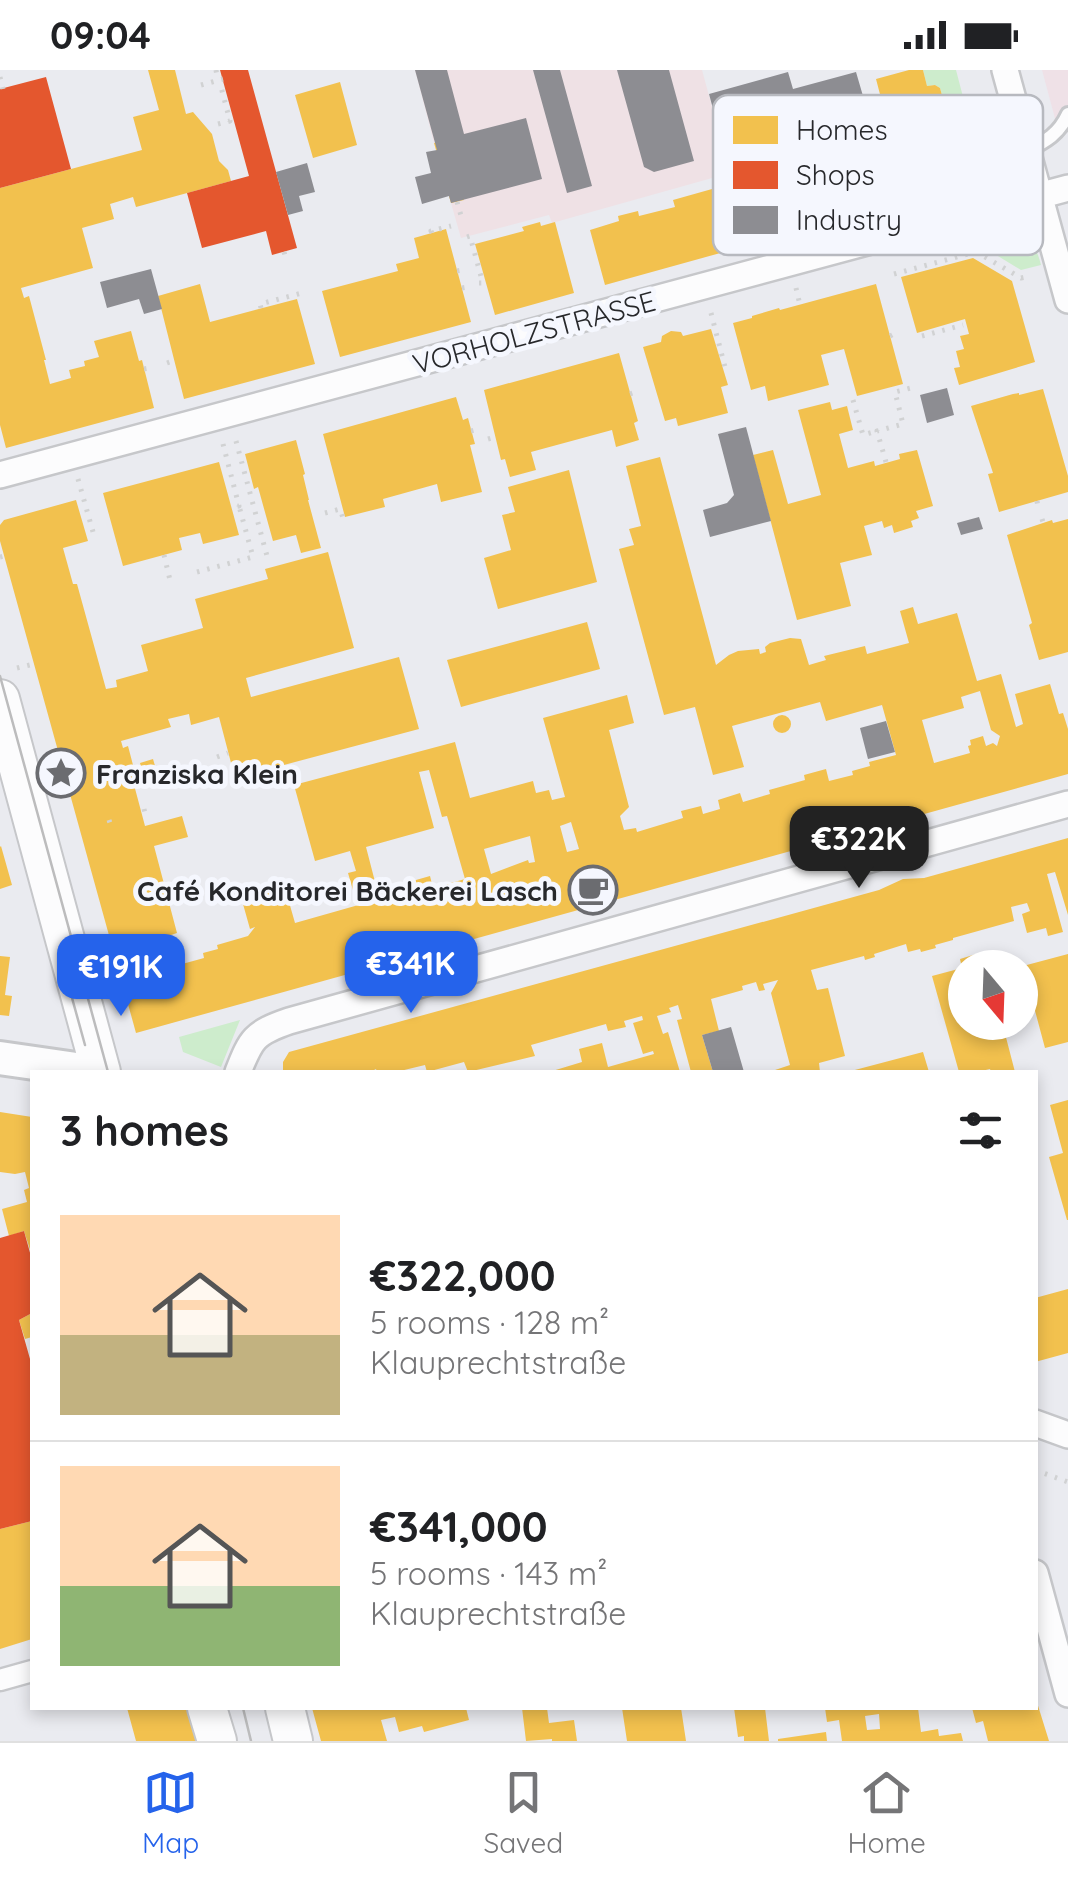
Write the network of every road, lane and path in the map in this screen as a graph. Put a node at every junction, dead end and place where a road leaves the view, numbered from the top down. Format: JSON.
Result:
{"nodes":[{"id":1,"x":1005,"y":70,"type":"edge"},
{"id":2,"x":0,"y":77,"type":"edge"},
{"id":3,"x":219,"y":78,"type":"edge"},
{"id":4,"x":201,"y":86,"type":"dead end"},
{"id":5,"x":3,"y":88,"type":"dead end"},
{"id":6,"x":1012,"y":95,"type":"edge"},
{"id":7,"x":1068,"y":114,"type":"edge"},
{"id":8,"x":218,"y":124,"type":"dead end"},
{"id":9,"x":1043,"y":143,"type":"edge"},
{"id":10,"x":1068,"y":188,"type":"edge"},
{"id":11,"x":1043,"y":195,"type":"edge"},
{"id":12,"x":457,"y":202,"type":"dead end"},
{"id":13,"x":1043,"y":207,"type":"edge"},
{"id":14,"x":462,"y":220,"type":"dead end"},
{"id":15,"x":451,"y":226,"type":"dead end"},
{"id":16,"x":432,"y":233,"type":"dead end"},
{"id":17,"x":467,"y":237,"type":"dead end"},
{"id":18,"x":284,"y":252,"type":"dead end"},
{"id":19,"x":819,"y":255,"type":"edge"},
{"id":20,"x":970,"y":255,"type":"edge"},
{"id":21,"x":287,"y":262,"type":"dead end"},
{"id":22,"x":894,"y":274,"type":"dead end"},
{"id":23,"x":479,"y":283,"type":"dead end"},
{"id":24,"x":703,"y":286,"type":"junction"},
{"id":25,"x":302,"y":293,"type":"dead end"},
{"id":26,"x":1068,"y":300,"type":"edge"},
{"id":27,"x":261,"y":308,"type":"dead end"},
{"id":28,"x":963,"y":325,"type":"dead end"},
{"id":29,"x":922,"y":336,"type":"dead end"},
{"id":30,"x":724,"y":372,"type":"dead end"},
{"id":31,"x":911,"y":388,"type":"dead end"},
{"id":32,"x":853,"y":400,"type":"dead end"},
{"id":33,"x":222,"y":415,"type":"junction"},
{"id":34,"x":877,"y":431,"type":"junction"},
{"id":35,"x":71,"y":456,"type":"junction"},
{"id":36,"x":886,"y":462,"type":"dead end"},
{"id":37,"x":0,"y":475,"type":"edge"},
{"id":38,"x":262,"y":500,"type":"dead end"},
{"id":39,"x":252,"y":502,"type":"junction"},
{"id":40,"x":325,"y":513,"type":"dead end"},
{"id":41,"x":266,"y":515,"type":"dead end"},
{"id":42,"x":256,"y":518,"type":"junction"},
{"id":43,"x":343,"y":518,"type":"dead end"},
{"id":44,"x":94,"y":539,"type":"dead end"},
{"id":45,"x":164,"y":555,"type":"dead end"},
{"id":46,"x":267,"y":556,"type":"dead end"},
{"id":47,"x":197,"y":572,"type":"dead end"},
{"id":48,"x":170,"y":580,"type":"dead end"},
{"id":49,"x":0,"y":699,"type":"edge"},
{"id":50,"x":228,"y":753,"type":"dead end"},
{"id":51,"x":217,"y":756,"type":"dead end"},
{"id":52,"x":1068,"y":804,"type":"edge"},
{"id":53,"x":0,"y":1058,"type":"edge"},
{"id":54,"x":85,"y":1070,"type":"edge"},
{"id":55,"x":98,"y":1070,"type":"edge"},
{"id":56,"x":239,"y":1070,"type":"edge"},
{"id":57,"x":1038,"y":1425,"type":"edge"},
{"id":58,"x":1068,"y":1435,"type":"edge"},
{"id":59,"x":1038,"y":1471,"type":"edge"},
{"id":60,"x":1068,"y":1482,"type":"edge"},
{"id":61,"x":1038,"y":1584,"type":"edge"},
{"id":62,"x":30,"y":1672,"type":"edge"},
{"id":63,"x":0,"y":1680,"type":"edge"},
{"id":64,"x":1068,"y":1694,"type":"edge"},
{"id":65,"x":208,"y":1710,"type":"edge"},
{"id":66,"x":285,"y":1710,"type":"edge"},
{"id":67,"x":216,"y":1741,"type":"edge"},
{"id":68,"x":293,"y":1741,"type":"edge"}],
"edges":[{"from":1,"to":6,"type":"street"},
{"from":2,"to":5,"type":"path"},
{"from":3,"to":4,"type":"path"},
{"from":3,"to":8,"type":"path"},
{"from":7,"to":9,"type":"lane"},
{"from":10,"to":11,"type":"street","name":"VORHOLZSTRASSE"},
{"from":12,"to":14,"type":"path"},
{"from":13,"to":26,"type":"street"},
{"from":15,"to":16,"type":"path"},
{"from":17,"to":23,"type":"path"},
{"from":18,"to":21,"type":"path"},
{"from":19,"to":24,"type":"street","name":"VORHOLZSTRASSE"},
{"from":20,"to":22,"type":"path"},
{"from":24,"to":30,"type":"path"},
{"from":24,"to":33,"type":"street","name":"VORHOLZSTRASSE"},
{"from":25,"to":27,"type":"path"},
{"from":28,"to":29,"type":"path"},
{"from":31,"to":34,"type":"path"},
{"from":32,"to":34,"type":"path"},
{"from":33,"to":35,"type":"street","name":"VORHOLZSTRASSE"},
{"from":33,"to":39,"type":"path"},
{"from":33,"to":47,"type":"path"},
{"from":34,"to":36,"type":"path"},
{"from":35,"to":37,"type":"street","name":"VORHOLZSTRASSE"},
{"from":35,"to":44,"type":"path"},
{"from":38,"to":39,"type":"path"},
{"from":39,"to":42,"type":"path"},
{"from":40,"to":43,"type":"path"},
{"from":41,"to":42,"type":"path"},
{"from":42,"to":46,"type":"path"},
{"from":45,"to":48,"type":"path"},
{"from":49,"to":55,"type":"main road"},
{"from":50,"to":51,"type":"path"},
{"from":52,"to":56,"type":"street"},
{"from":53,"to":54,"type":"street"},
{"from":57,"to":58,"type":"street"},
{"from":59,"to":60,"type":"path"},
{"from":61,"to":64,"type":"street"},
{"from":62,"to":63,"type":"street"},
{"from":65,"to":67,"type":"main road"},
{"from":66,"to":68,"type":"main road"}]}
